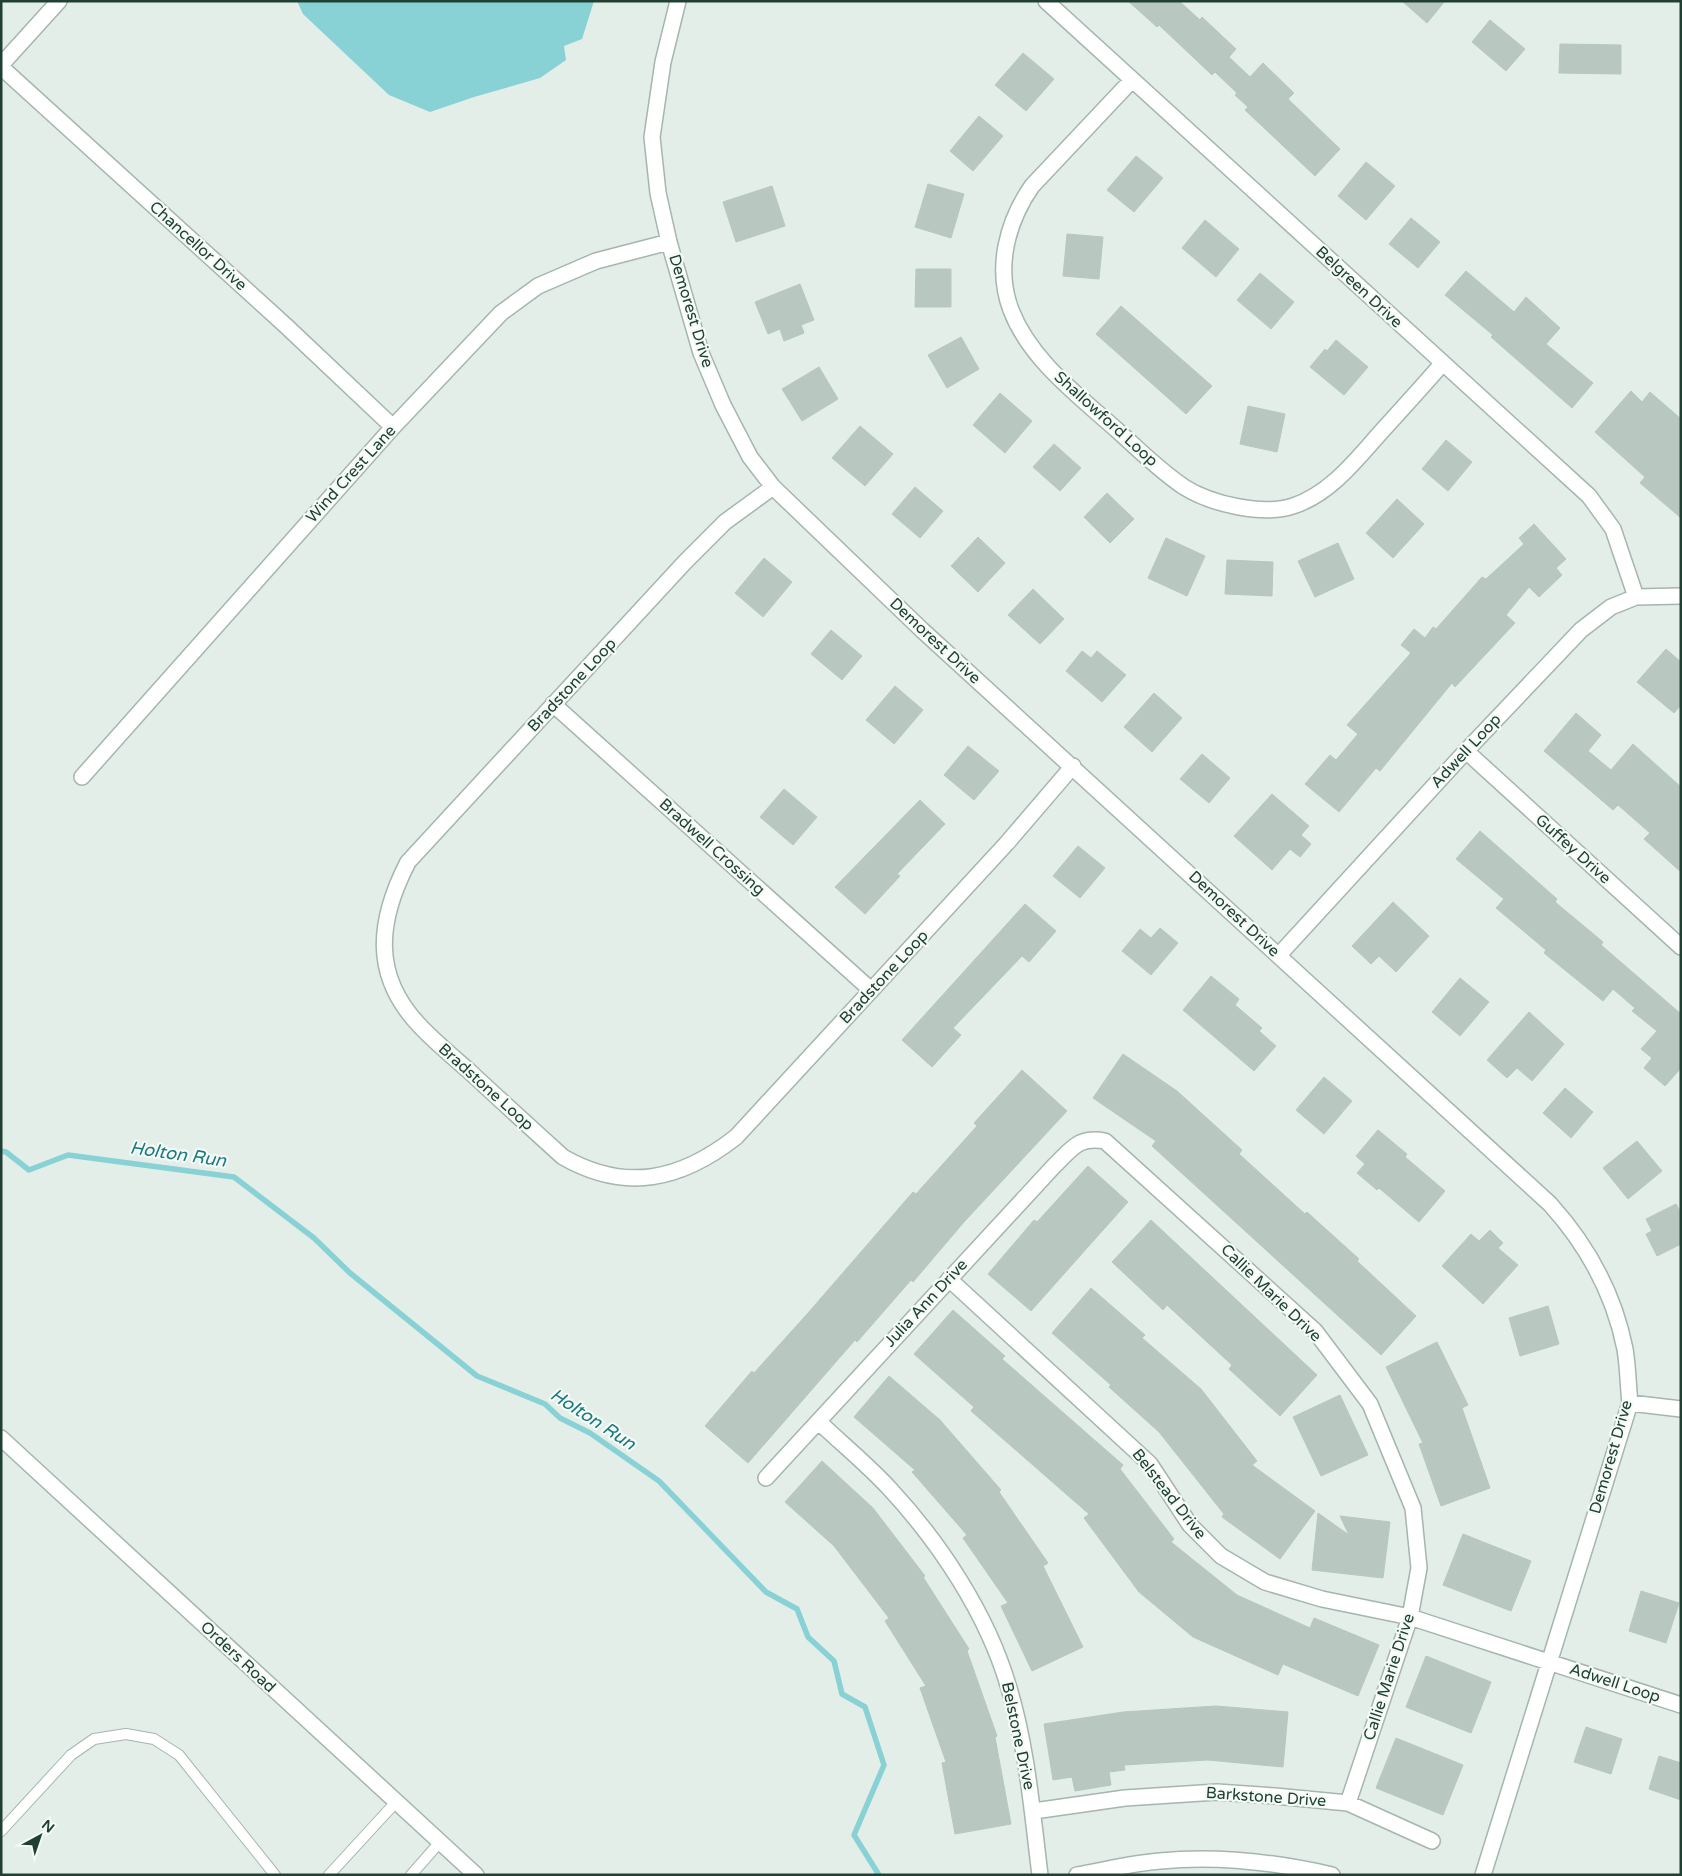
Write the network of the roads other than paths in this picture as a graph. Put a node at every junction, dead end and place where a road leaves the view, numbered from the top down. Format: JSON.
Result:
{"nodes":[{"id":1,"x":58,"y":1,"type":"edge"},
{"id":2,"x":678,"y":1,"type":"edge"},
{"id":3,"x":1046,"y":1,"type":"edge"},
{"id":4,"x":1,"y":66,"type":"edge"},
{"id":5,"x":1132,"y":80,"type":"junction"},
{"id":6,"x":669,"y":242,"type":"junction"},
{"id":7,"x":1442,"y":364,"type":"junction"},
{"id":8,"x":394,"y":427,"type":"junction"},
{"id":9,"x":773,"y":487,"type":"junction"},
{"id":10,"x":1681,"y":596,"type":"edge"},
{"id":11,"x":1636,"y":597,"type":"junction"},
{"id":12,"x":554,"y":704,"type":"junction"},
{"id":13,"x":1466,"y":751,"type":"junction"},
{"id":14,"x":1073,"y":766,"type":"junction"},
{"id":15,"x":82,"y":777,"type":"dead end"},
{"id":16,"x":1681,"y":947,"type":"edge"},
{"id":17,"x":1279,"y":956,"type":"junction"},
{"id":18,"x":871,"y":990,"type":"junction"},
{"id":19,"x":1093,"y":1139,"type":"joint"},
{"id":20,"x":949,"y":1278,"type":"junction"},
{"id":21,"x":1630,"y":1403,"type":"junction"},
{"id":22,"x":1681,"y":1409,"type":"edge"},
{"id":23,"x":819,"y":1422,"type":"junction"},
{"id":24,"x":1,"y":1438,"type":"edge"},
{"id":25,"x":766,"y":1478,"type":"dead end"},
{"id":26,"x":1410,"y":1617,"type":"junction"},
{"id":27,"x":1550,"y":1661,"type":"junction"},
{"id":28,"x":1681,"y":1705,"type":"edge"},
{"id":29,"x":396,"y":1802,"type":"junction"},
{"id":30,"x":1348,"y":1803,"type":"junction"},
{"id":31,"x":1034,"y":1811,"type":"junction"},
{"id":32,"x":1,"y":1830,"type":"edge"},
{"id":33,"x":1432,"y":1841,"type":"dead end"},
{"id":34,"x":440,"y":1842,"type":"junction"},
{"id":35,"x":274,"y":1875,"type":"edge"},
{"id":36,"x":329,"y":1875,"type":"edge"},
{"id":37,"x":411,"y":1875,"type":"edge"},
{"id":38,"x":476,"y":1875,"type":"edge"},
{"id":39,"x":1040,"y":1875,"type":"edge"},
{"id":40,"x":1077,"y":1875,"type":"edge"},
{"id":41,"x":1332,"y":1875,"type":"edge"},
{"id":42,"x":1483,"y":1875,"type":"edge"}],
"edges":[{"from":1,"to":4,"type":"street"},
{"from":2,"to":6,"type":"street","name":"Demorest Drive"},
{"from":3,"to":5,"type":"street","name":"Belgreen Drive"},
{"from":4,"to":8,"type":"street","name":"Chancellor Drive"},
{"from":5,"to":7,"type":"street","name":"Belgreen Drive"},
{"from":5,"to":7,"type":"street","name":"Shallowford Loop"},
{"from":6,"to":8,"type":"street","name":"Wind Crest Lane"},
{"from":6,"to":9,"type":"street","name":"Demorest Drive"},
{"from":7,"to":11,"type":"street","name":"Belgreen Drive"},
{"from":8,"to":15,"type":"street","name":"Wind Crest Lane"},
{"from":9,"to":12,"type":"street","name":"Bradstone Loop"},
{"from":9,"to":14,"type":"street","name":"Demorest Drive"},
{"from":10,"to":11,"type":"street","name":"Adwell Loop"},
{"from":11,"to":13,"type":"street","name":"Adwell Loop"},
{"from":12,"to":18,"type":"street","name":"Bradwell Crossing"},
{"from":12,"to":18,"type":"street","name":"Bradstone Loop"},
{"from":13,"to":16,"type":"street","name":"Guffey Drive"},
{"from":13,"to":17,"type":"street","name":"Adwell Loop"},
{"from":14,"to":17,"type":"street","name":"Demorest Drive"},
{"from":14,"to":18,"type":"street","name":"Bradstone Loop"},
{"from":17,"to":21,"type":"street","name":"Demorest Drive"},
{"from":19,"to":20,"type":"street","name":"Julia Ann Drive"},
{"from":19,"to":26,"type":"street","name":"Callie Marie Drive"},
{"from":20,"to":23,"type":"street","name":"Julia Ann Drive"},
{"from":20,"to":26,"type":"street","name":"Belstead Drive"},
{"from":21,"to":22,"type":"street"},
{"from":21,"to":27,"type":"street","name":"Demorest Drive"},
{"from":23,"to":25,"type":"street","name":"Julia Ann Drive"},
{"from":23,"to":31,"type":"street","name":"Belstone Drive"},
{"from":24,"to":29,"type":"street","name":"Orders Road"},
{"from":26,"to":27,"type":"street","name":"Belstead Drive"},
{"from":26,"to":30,"type":"street","name":"Callie Marie Drive"},
{"from":27,"to":28,"type":"street","name":"Adwell Loop"},
{"from":27,"to":42,"type":"street","name":"Demorest Drive"},
{"from":29,"to":34,"type":"street","name":"Orders Road"},
{"from":29,"to":36,"type":"lane"},
{"from":30,"to":31,"type":"street","name":"Barkstone Drive"},
{"from":30,"to":33,"type":"street","name":"Barkstone Drive"},
{"from":31,"to":39,"type":"street","name":"Belstone Drive"},
{"from":32,"to":35,"type":"lane"},
{"from":34,"to":37,"type":"lane"},
{"from":34,"to":38,"type":"street","name":"Orders Road"},
{"from":40,"to":41,"type":"street"}]}
